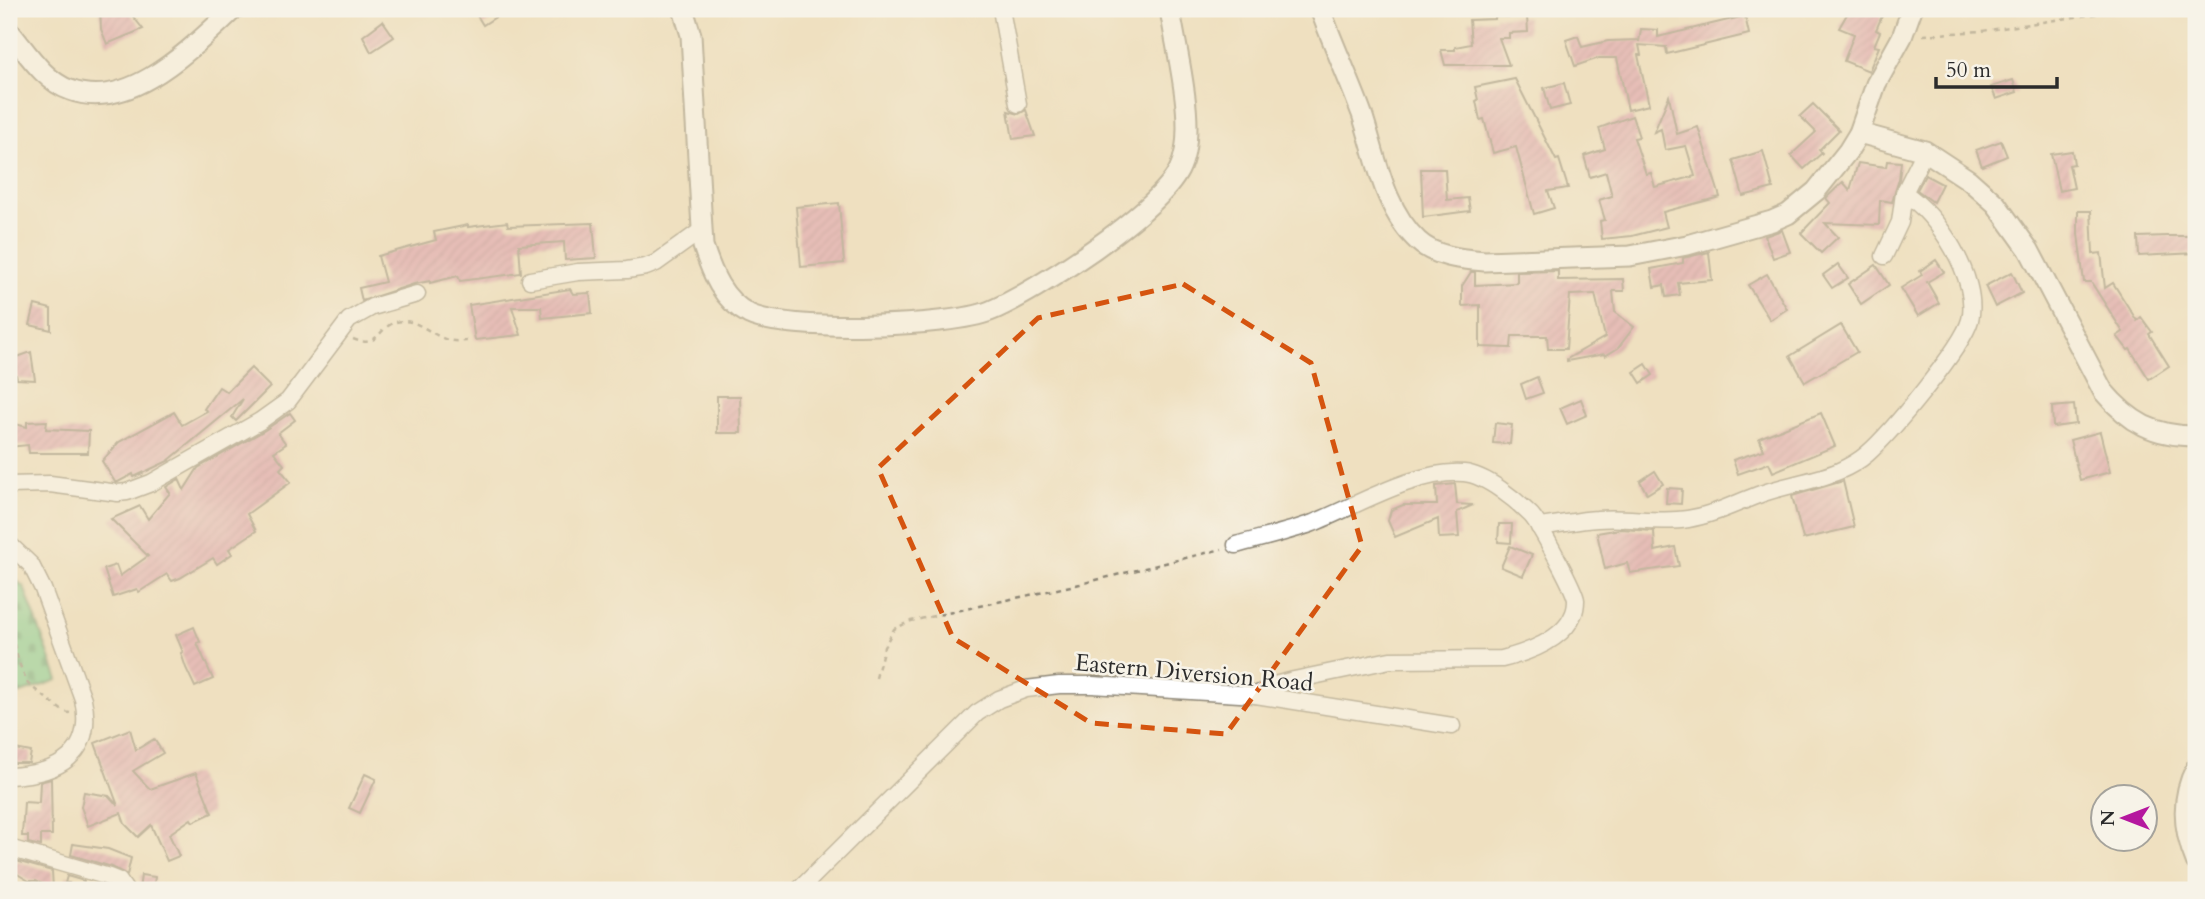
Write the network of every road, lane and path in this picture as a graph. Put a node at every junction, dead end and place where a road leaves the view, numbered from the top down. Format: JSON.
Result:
{"nodes":[{"id":1,"x":234,"y":9,"type":"edge"},
{"id":2,"x":683,"y":9,"type":"edge"},
{"id":3,"x":1001,"y":9,"type":"edge"},
{"id":4,"x":1170,"y":9,"type":"edge"},
{"id":5,"x":1320,"y":9,"type":"edge"},
{"id":6,"x":2129,"y":9,"type":"edge"},
{"id":7,"x":1909,"y":11,"type":"edge"},
{"id":8,"x":9,"y":32,"type":"edge"},
{"id":9,"x":1902,"y":37,"type":"junction"},
{"id":10,"x":1017,"y":104,"type":"dead end"},
{"id":11,"x":1859,"y":133,"type":"junction"},
{"id":12,"x":1925,"y":151,"type":"junction"},
{"id":13,"x":1904,"y":193,"type":"junction"},
{"id":14,"x":702,"y":230,"type":"junction"},
{"id":15,"x":1884,"y":256,"type":"dead end"},
{"id":16,"x":530,"y":280,"type":"dead end"},
{"id":17,"x":417,"y":294,"type":"dead end"},
{"id":18,"x":338,"y":334,"type":"junction"},
{"id":19,"x":470,"y":341,"type":"dead end"},
{"id":20,"x":2196,"y":436,"type":"edge"},
{"id":21,"x":9,"y":485,"type":"edge"},
{"id":22,"x":1539,"y":527,"type":"junction"},
{"id":23,"x":9,"y":544,"type":"edge"},
{"id":24,"x":1236,"y":545,"type":"joint"},
{"id":25,"x":9,"y":625,"type":"edge"},
{"id":26,"x":876,"y":678,"type":"dead end"},
{"id":27,"x":1256,"y":695,"type":"junction"},
{"id":28,"x":87,"y":716,"type":"junction"},
{"id":29,"x":1452,"y":726,"type":"dead end"},
{"id":30,"x":2196,"y":768,"type":"edge"},
{"id":31,"x":9,"y":776,"type":"edge"},
{"id":32,"x":9,"y":848,"type":"edge"},
{"id":33,"x":2196,"y":861,"type":"edge"},
{"id":34,"x":125,"y":890,"type":"edge"},
{"id":35,"x":799,"y":890,"type":"edge"}],
"edges":[{"from":1,"to":8,"type":"main road"},
{"from":2,"to":14,"type":"main road"},
{"from":3,"to":10,"type":"street"},
{"from":4,"to":14,"type":"main road"},
{"from":5,"to":11,"type":"main road"},
{"from":6,"to":9,"type":"path"},
{"from":7,"to":9,"type":"main road"},
{"from":9,"to":11,"type":"main road"},
{"from":11,"to":12,"type":"main road"},
{"from":12,"to":13,"type":"street"},
{"from":12,"to":20,"type":"main road"},
{"from":13,"to":15,"type":"street"},
{"from":13,"to":22,"type":"street"},
{"from":14,"to":16,"type":"street"},
{"from":17,"to":18,"type":"street"},
{"from":18,"to":19,"type":"path"},
{"from":18,"to":21,"type":"street"},
{"from":22,"to":24,"type":"street"},
{"from":22,"to":27,"type":"street"},
{"from":23,"to":28,"type":"street"},
{"from":24,"to":26,"type":"path"},
{"from":25,"to":28,"type":"path"},
{"from":27,"to":29,"type":"street","name":"Eastern Diversion Road"},
{"from":27,"to":35,"type":"street","name":"Eastern Diversion Road"},
{"from":28,"to":31,"type":"street"},
{"from":30,"to":33,"type":"main road"},
{"from":32,"to":34,"type":"street"}]}
